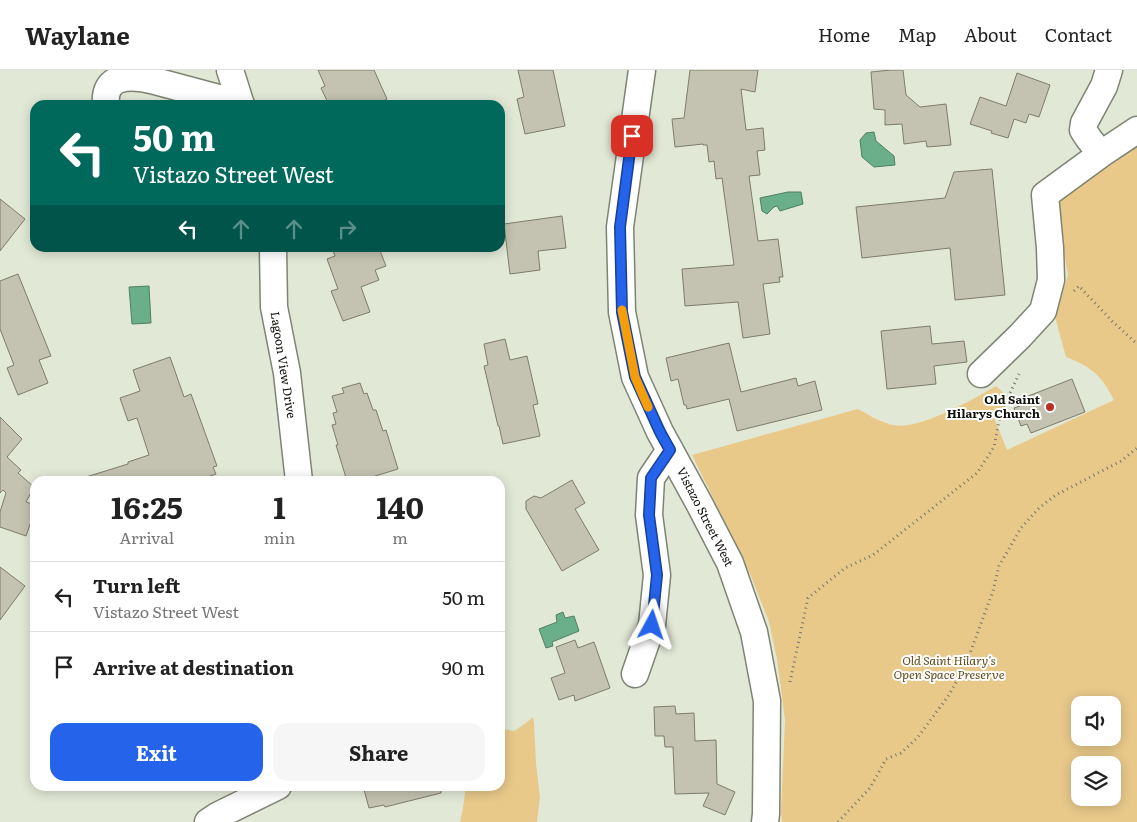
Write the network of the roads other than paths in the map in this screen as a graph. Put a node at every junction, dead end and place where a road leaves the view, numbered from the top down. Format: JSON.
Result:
{"nodes":[{"id":1,"x":230,"y":70,"type":"edge"},
{"id":2,"x":642,"y":70,"type":"edge"},
{"id":3,"x":1109,"y":70,"type":"edge"},
{"id":4,"x":106,"y":100,"type":"edge"},
{"id":5,"x":226,"y":100,"type":"edge"},
{"id":6,"x":240,"y":100,"type":"edge"},
{"id":7,"x":1137,"y":130,"type":"edge"},
{"id":8,"x":1101,"y":154,"type":"junction"},
{"id":9,"x":273,"y":252,"type":"edge"},
{"id":10,"x":981,"y":374,"type":"dead end"},
{"id":11,"x":670,"y":450,"type":"junction"},
{"id":12,"x":298,"y":476,"type":"edge"},
{"id":13,"x":635,"y":674,"type":"dead end"},
{"id":14,"x":268,"y":791,"type":"edge"},
{"id":15,"x":208,"y":822,"type":"edge"},
{"id":16,"x":765,"y":822,"type":"edge"}],
"edges":[{"from":1,"to":6,"type":"street"},
{"from":2,"to":11,"type":"street","name":"Vistazo Street West"},
{"from":3,"to":8,"type":"street"},
{"from":4,"to":5,"type":"street"},
{"from":7,"to":8,"type":"street"},
{"from":8,"to":10,"type":"street"},
{"from":9,"to":12,"type":"street","name":"Lagoon View Drive"},
{"from":11,"to":13,"type":"street"},
{"from":11,"to":16,"type":"street","name":"Vistazo Street West"},
{"from":14,"to":15,"type":"street"}]}
